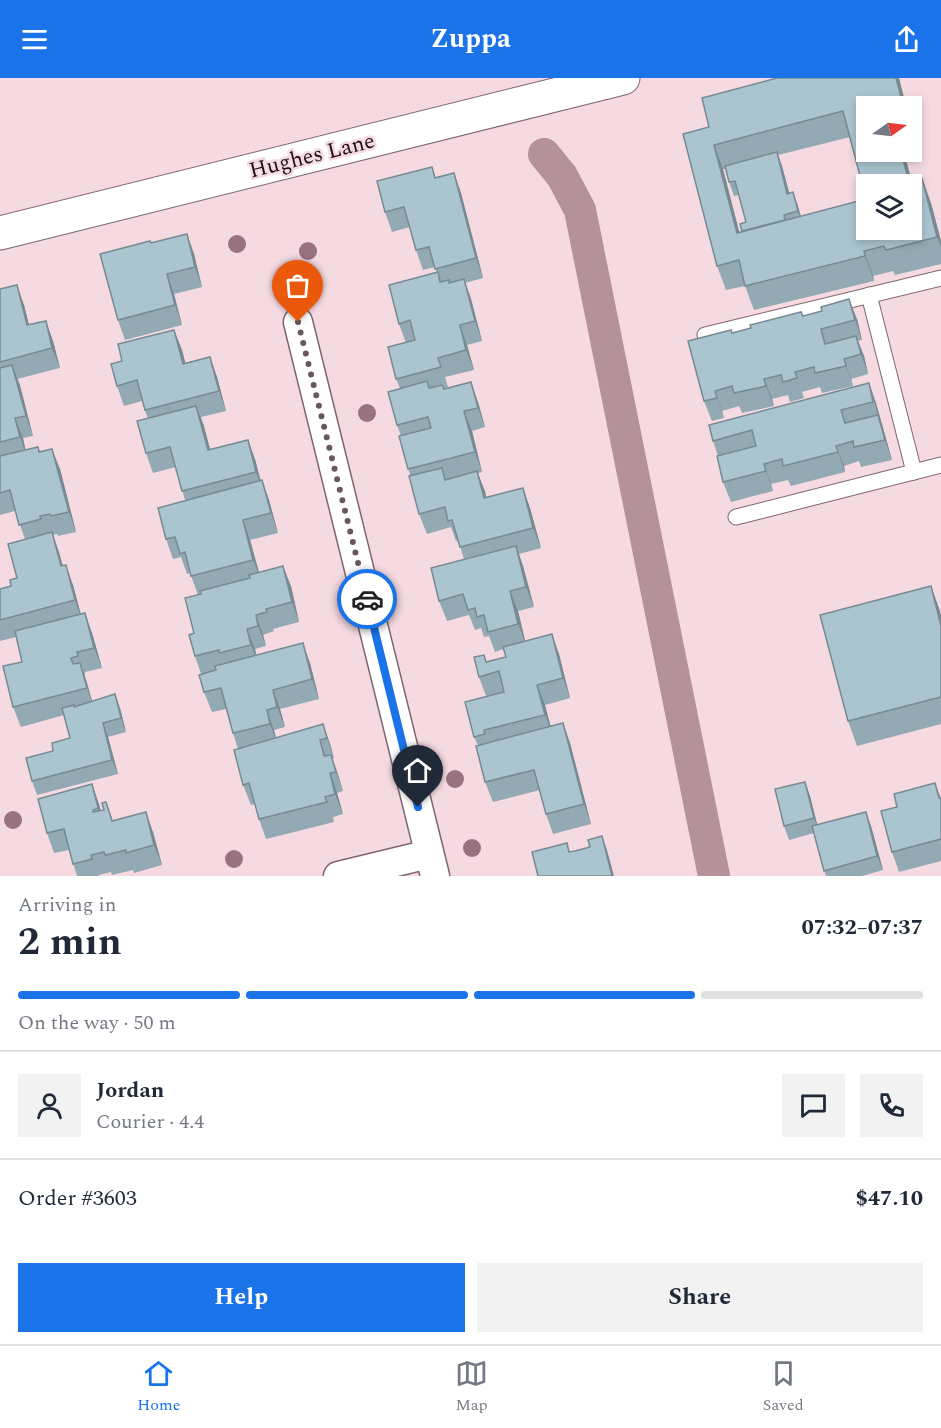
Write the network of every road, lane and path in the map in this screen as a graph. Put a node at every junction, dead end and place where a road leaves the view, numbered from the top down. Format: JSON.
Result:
{"nodes":[{"id":1,"x":623,"y":78,"type":"edge"},
{"id":2,"x":0,"y":233,"type":"edge"},
{"id":3,"x":941,"y":278,"type":"edge"},
{"id":4,"x":869,"y":295,"type":"junction"},
{"id":5,"x":298,"y":322,"type":"dead end"},
{"id":6,"x":705,"y":336,"type":"edge"},
{"id":7,"x":941,"y":465,"type":"edge"},
{"id":8,"x":914,"y":472,"type":"junction"},
{"id":9,"x":736,"y":517,"type":"dead end"},
{"id":10,"x":432,"y":865,"type":"edge"},
{"id":11,"x":339,"y":876,"type":"edge"}],
"edges":[{"from":1,"to":2,"type":"street","name":"Hughes Lane"},
{"from":3,"to":4,"type":"lane"},
{"from":4,"to":6,"type":"lane"},
{"from":4,"to":8,"type":"lane"},
{"from":5,"to":10,"type":"street"},
{"from":7,"to":8,"type":"lane"},
{"from":8,"to":9,"type":"lane"},
{"from":10,"to":11,"type":"street"}]}
